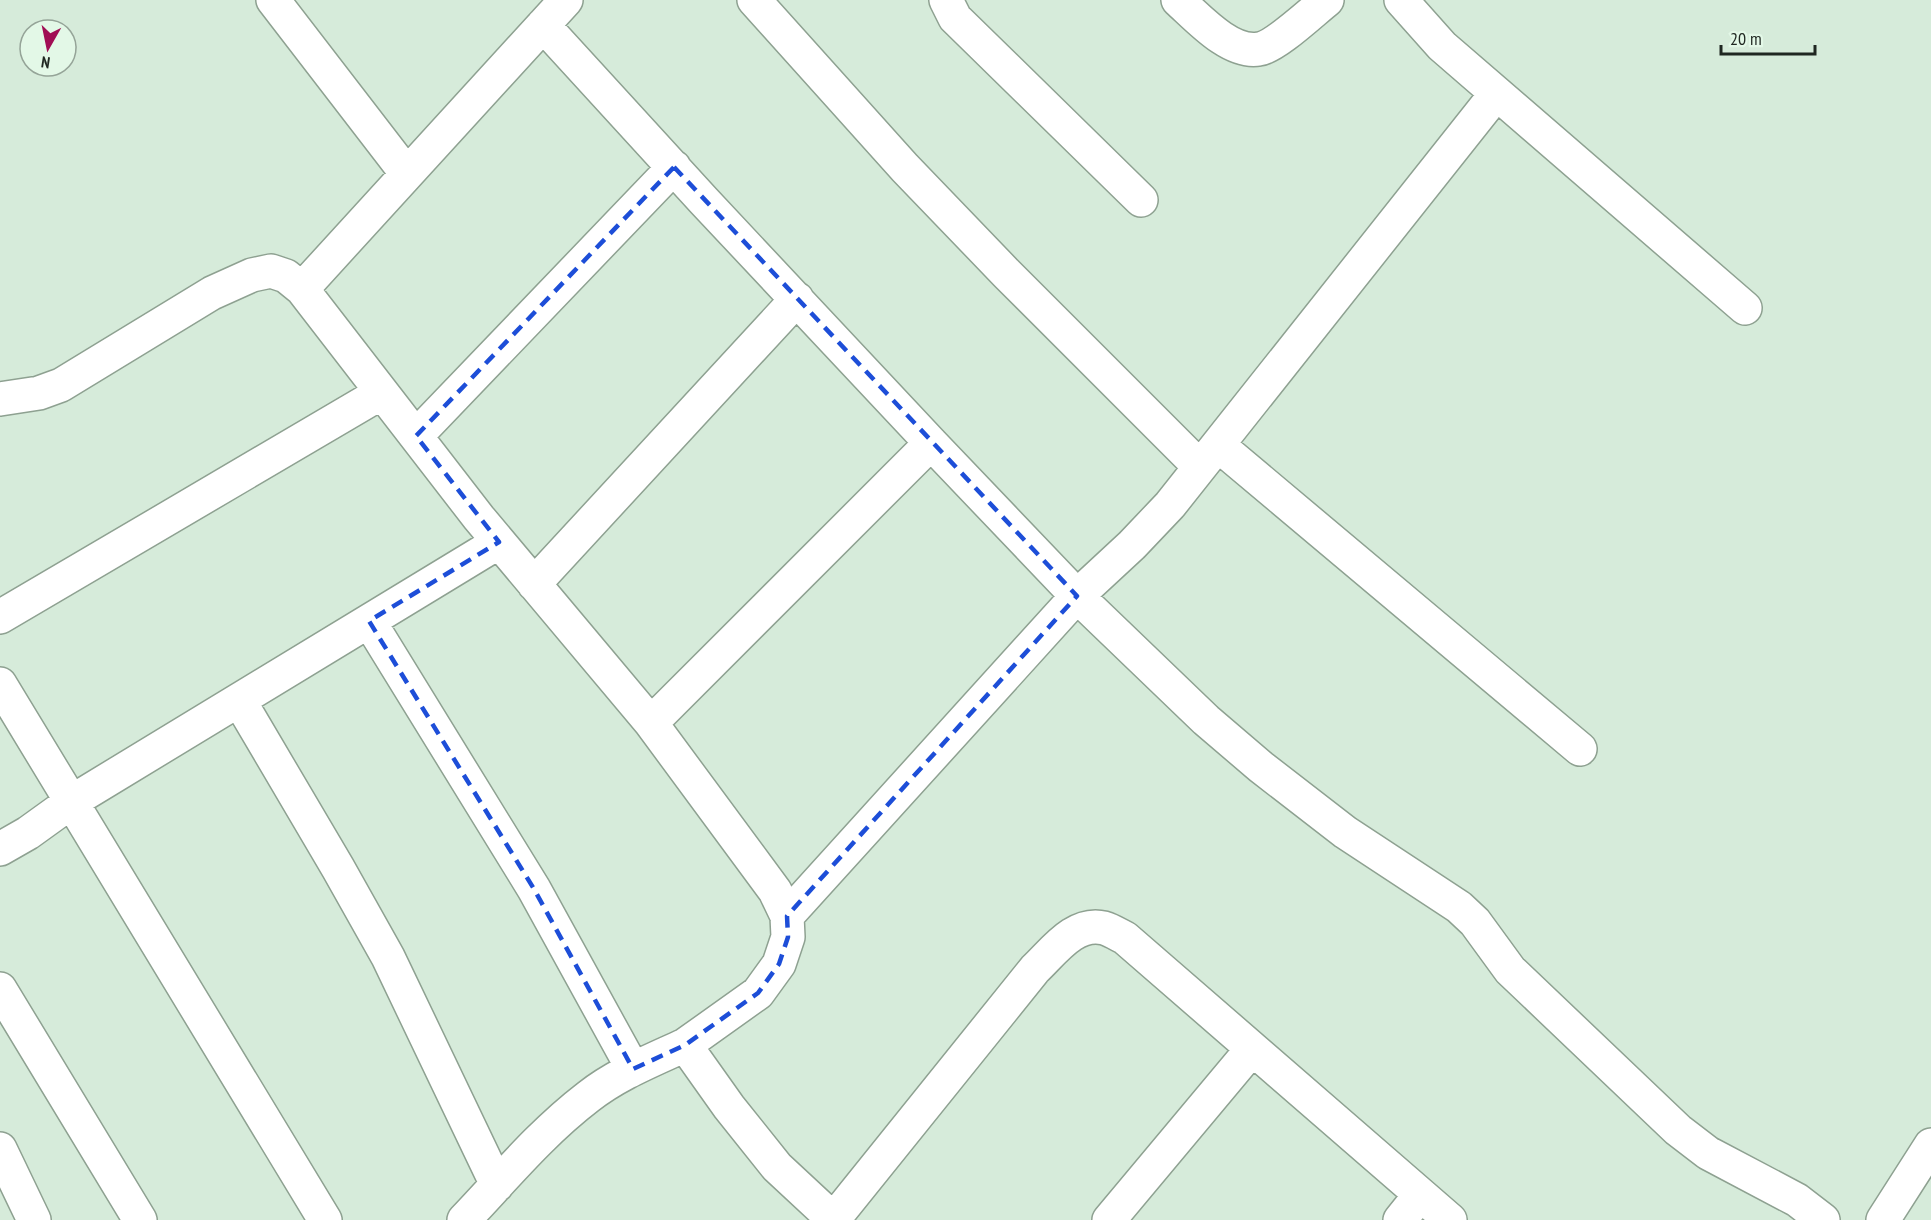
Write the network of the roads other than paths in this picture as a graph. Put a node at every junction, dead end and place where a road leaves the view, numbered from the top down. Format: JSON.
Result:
{"nodes":[{"id":1,"x":273,"y":0,"type":"edge"},
{"id":2,"x":754,"y":0,"type":"edge"},
{"id":3,"x":946,"y":0,"type":"edge"},
{"id":4,"x":1178,"y":0,"type":"edge"},
{"id":5,"x":1327,"y":0,"type":"edge"},
{"id":6,"x":1401,"y":0,"type":"edge"},
{"id":7,"x":551,"y":10,"type":"edge"},
{"id":8,"x":1496,"y":94,"type":"junction"},
{"id":9,"x":674,"y":167,"type":"junction"},
{"id":10,"x":407,"y":174,"type":"junction"},
{"id":11,"x":1140,"y":200,"type":"dead end"},
{"id":12,"x":302,"y":289,"type":"junction"},
{"id":13,"x":797,"y":299,"type":"junction"},
{"id":14,"x":1745,"y":308,"type":"dead end"},
{"id":15,"x":381,"y":393,"type":"junction"},
{"id":16,"x":0,"y":399,"type":"edge"},
{"id":17,"x":416,"y":436,"type":"junction"},
{"id":18,"x":931,"y":443,"type":"junction"},
{"id":19,"x":1209,"y":456,"type":"junction"},
{"id":20,"x":500,"y":542,"type":"junction"},
{"id":21,"x":534,"y":584,"type":"junction"},
{"id":22,"x":1077,"y":596,"type":"junction"},
{"id":23,"x":0,"y":617,"type":"edge"},
{"id":24,"x":369,"y":621,"type":"junction"},
{"id":25,"x":0,"y":684,"type":"edge"},
{"id":26,"x":239,"y":700,"type":"junction"},
{"id":27,"x":651,"y":723,"type":"junction"},
{"id":28,"x":1580,"y":749,"type":"dead end"},
{"id":29,"x":70,"y":802,"type":"junction"},
{"id":30,"x":0,"y":849,"type":"edge"},
{"id":31,"x":787,"y":915,"type":"junction"},
{"id":32,"x":0,"y":989,"type":"edge"},
{"id":33,"x":686,"y":1045,"type":"junction"},
{"id":34,"x":1252,"y":1049,"type":"junction"},
{"id":35,"x":633,"y":1069,"type":"junction"},
{"id":36,"x":0,"y":1149,"type":"edge"},
{"id":37,"x":1928,"y":1158,"type":"edge"},
{"id":38,"x":497,"y":1185,"type":"junction"},
{"id":39,"x":1410,"y":1208,"type":"edge"},
{"id":40,"x":34,"y":1220,"type":"edge"},
{"id":41,"x":140,"y":1220,"type":"edge"},
{"id":42,"x":325,"y":1220,"type":"edge"},
{"id":43,"x":464,"y":1220,"type":"edge"},
{"id":44,"x":833,"y":1220,"type":"edge"},
{"id":45,"x":1109,"y":1220,"type":"edge"},
{"id":46,"x":1450,"y":1220,"type":"edge"},
{"id":47,"x":1823,"y":1220,"type":"edge"},
{"id":48,"x":1884,"y":1220,"type":"edge"}],
"edges":[{"from":1,"to":10,"type":"street"},
{"from":2,"to":19,"type":"street"},
{"from":3,"to":11,"type":"street"},
{"from":4,"to":5,"type":"street"},
{"from":6,"to":8,"type":"street"},
{"from":7,"to":9,"type":"street"},
{"from":7,"to":10,"type":"street"},
{"from":8,"to":14,"type":"street"},
{"from":8,"to":19,"type":"street"},
{"from":9,"to":13,"type":"street"},
{"from":9,"to":17,"type":"street"},
{"from":10,"to":12,"type":"street"},
{"from":12,"to":15,"type":"street"},
{"from":12,"to":16,"type":"street"},
{"from":13,"to":18,"type":"street"},
{"from":13,"to":21,"type":"street"},
{"from":15,"to":17,"type":"street"},
{"from":15,"to":23,"type":"street"},
{"from":17,"to":20,"type":"street"},
{"from":18,"to":22,"type":"street"},
{"from":18,"to":27,"type":"street"},
{"from":19,"to":22,"type":"street"},
{"from":19,"to":28,"type":"street"},
{"from":20,"to":21,"type":"street"},
{"from":20,"to":24,"type":"street"},
{"from":21,"to":27,"type":"street"},
{"from":22,"to":31,"type":"street"},
{"from":22,"to":47,"type":"street"},
{"from":24,"to":26,"type":"street"},
{"from":24,"to":35,"type":"street"},
{"from":25,"to":29,"type":"street"},
{"from":26,"to":29,"type":"street"},
{"from":26,"to":38,"type":"street"},
{"from":27,"to":31,"type":"street"},
{"from":29,"to":30,"type":"street"},
{"from":29,"to":42,"type":"street"},
{"from":31,"to":33,"type":"street"},
{"from":32,"to":41,"type":"street"},
{"from":33,"to":35,"type":"street"},
{"from":33,"to":44,"type":"street"},
{"from":34,"to":39,"type":"street"},
{"from":34,"to":44,"type":"street"},
{"from":34,"to":45,"type":"street"},
{"from":35,"to":38,"type":"street"},
{"from":36,"to":40,"type":"street"},
{"from":37,"to":48,"type":"street"},
{"from":38,"to":43,"type":"street"},
{"from":39,"to":46,"type":"street"}]}
